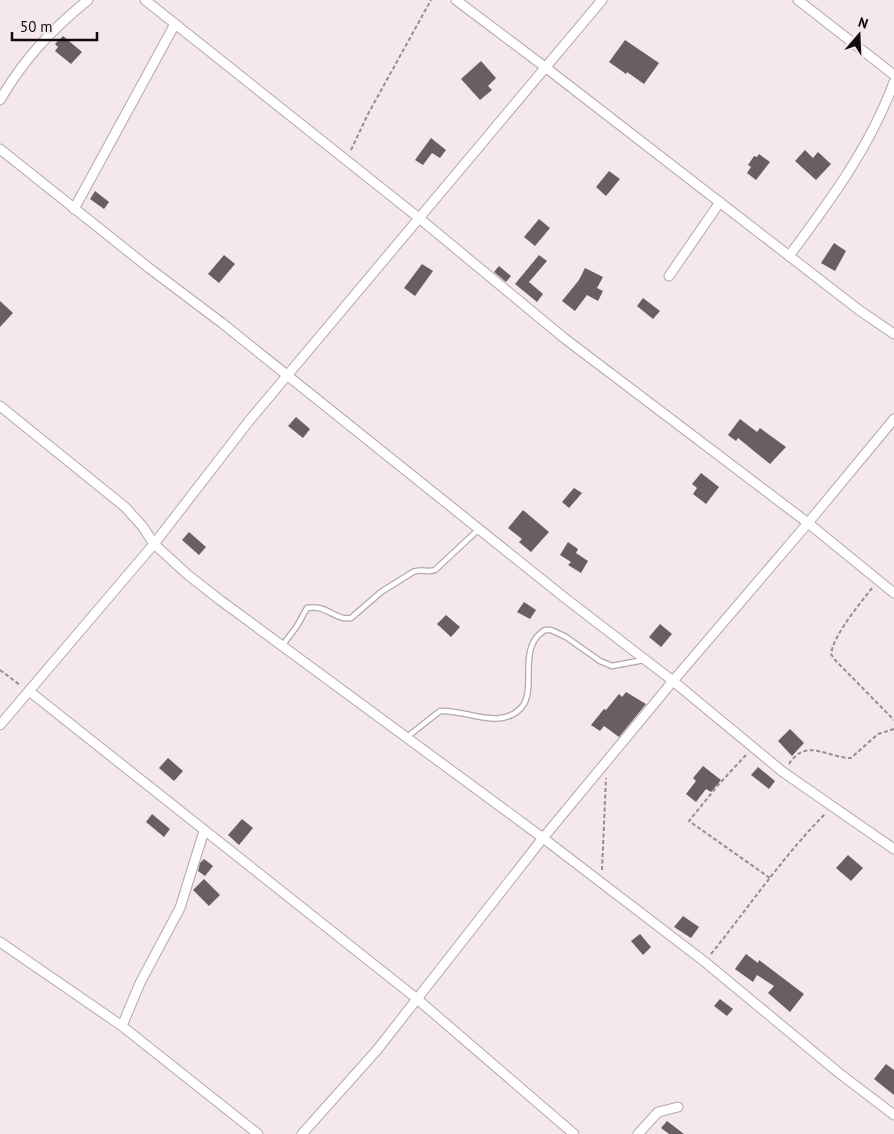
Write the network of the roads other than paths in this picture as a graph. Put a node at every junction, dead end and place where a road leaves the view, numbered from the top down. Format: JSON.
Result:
{"nodes":[{"id":1,"x":88,"y":0,"type":"edge"},
{"id":2,"x":145,"y":0,"type":"edge"},
{"id":3,"x":456,"y":0,"type":"edge"},
{"id":4,"x":602,"y":0,"type":"edge"},
{"id":5,"x":798,"y":0,"type":"edge"},
{"id":6,"x":175,"y":24,"type":"junction"},
{"id":7,"x":545,"y":67,"type":"junction"},
{"id":8,"x":894,"y":75,"type":"edge"},
{"id":9,"x":894,"y":82,"type":"edge"},
{"id":10,"x":0,"y":100,"type":"edge"},
{"id":11,"x":0,"y":149,"type":"edge"},
{"id":12,"x":720,"y":202,"type":"junction"},
{"id":13,"x":74,"y":208,"type":"junction"},
{"id":14,"x":419,"y":218,"type":"junction"},
{"id":15,"x":789,"y":256,"type":"junction"},
{"id":16,"x":669,"y":276,"type":"dead end"},
{"id":17,"x":894,"y":334,"type":"edge"},
{"id":18,"x":288,"y":375,"type":"junction"},
{"id":19,"x":0,"y":406,"type":"edge"},
{"id":20,"x":894,"y":419,"type":"edge"},
{"id":21,"x":808,"y":523,"type":"junction"},
{"id":22,"x":479,"y":529,"type":"junction"},
{"id":23,"x":154,"y":544,"type":"junction"},
{"id":24,"x":894,"y":593,"type":"edge"},
{"id":25,"x":282,"y":646,"type":"junction"},
{"id":26,"x":646,"y":660,"type":"junction"},
{"id":27,"x":673,"y":681,"type":"junction"},
{"id":28,"x":29,"y":691,"type":"junction"},
{"id":29,"x":0,"y":725,"type":"edge"},
{"id":30,"x":406,"y":737,"type":"junction"},
{"id":31,"x":204,"y":831,"type":"junction"},
{"id":32,"x":543,"y":838,"type":"junction"},
{"id":33,"x":894,"y":849,"type":"edge"},
{"id":34,"x":0,"y":942,"type":"edge"},
{"id":35,"x":416,"y":998,"type":"junction"},
{"id":36,"x":122,"y":1026,"type":"junction"},
{"id":37,"x":678,"y":1107,"type":"dead end"},
{"id":38,"x":894,"y":1115,"type":"edge"},
{"id":39,"x":258,"y":1134,"type":"edge"},
{"id":40,"x":302,"y":1134,"type":"edge"},
{"id":41,"x":574,"y":1134,"type":"edge"},
{"id":42,"x":638,"y":1134,"type":"edge"}],
"edges":[{"from":1,"to":10,"type":"street"},
{"from":2,"to":6,"type":"street"},
{"from":3,"to":7,"type":"street"},
{"from":4,"to":7,"type":"street"},
{"from":5,"to":8,"type":"street"},
{"from":6,"to":13,"type":"street"},
{"from":6,"to":14,"type":"street"},
{"from":7,"to":12,"type":"street"},
{"from":7,"to":14,"type":"street"},
{"from":9,"to":15,"type":"street"},
{"from":11,"to":13,"type":"street"},
{"from":12,"to":15,"type":"street"},
{"from":12,"to":16,"type":"street"},
{"from":13,"to":18,"type":"street"},
{"from":14,"to":18,"type":"street"},
{"from":14,"to":21,"type":"street"},
{"from":15,"to":17,"type":"street"},
{"from":18,"to":22,"type":"street"},
{"from":18,"to":23,"type":"street"},
{"from":19,"to":23,"type":"street"},
{"from":20,"to":21,"type":"street"},
{"from":21,"to":24,"type":"street"},
{"from":21,"to":27,"type":"street"},
{"from":22,"to":25,"type":"lane"},
{"from":22,"to":26,"type":"street"},
{"from":23,"to":25,"type":"street"},
{"from":23,"to":28,"type":"street"},
{"from":25,"to":30,"type":"street"},
{"from":26,"to":27,"type":"street"},
{"from":26,"to":30,"type":"lane"},
{"from":27,"to":32,"type":"street"},
{"from":27,"to":33,"type":"street"},
{"from":28,"to":29,"type":"street"},
{"from":28,"to":31,"type":"street"},
{"from":30,"to":32,"type":"street"},
{"from":31,"to":35,"type":"street"},
{"from":31,"to":36,"type":"street"},
{"from":32,"to":35,"type":"street"},
{"from":32,"to":38,"type":"street"},
{"from":34,"to":36,"type":"street"},
{"from":35,"to":40,"type":"street"},
{"from":35,"to":41,"type":"street"},
{"from":36,"to":39,"type":"street"},
{"from":37,"to":42,"type":"street"}]}
